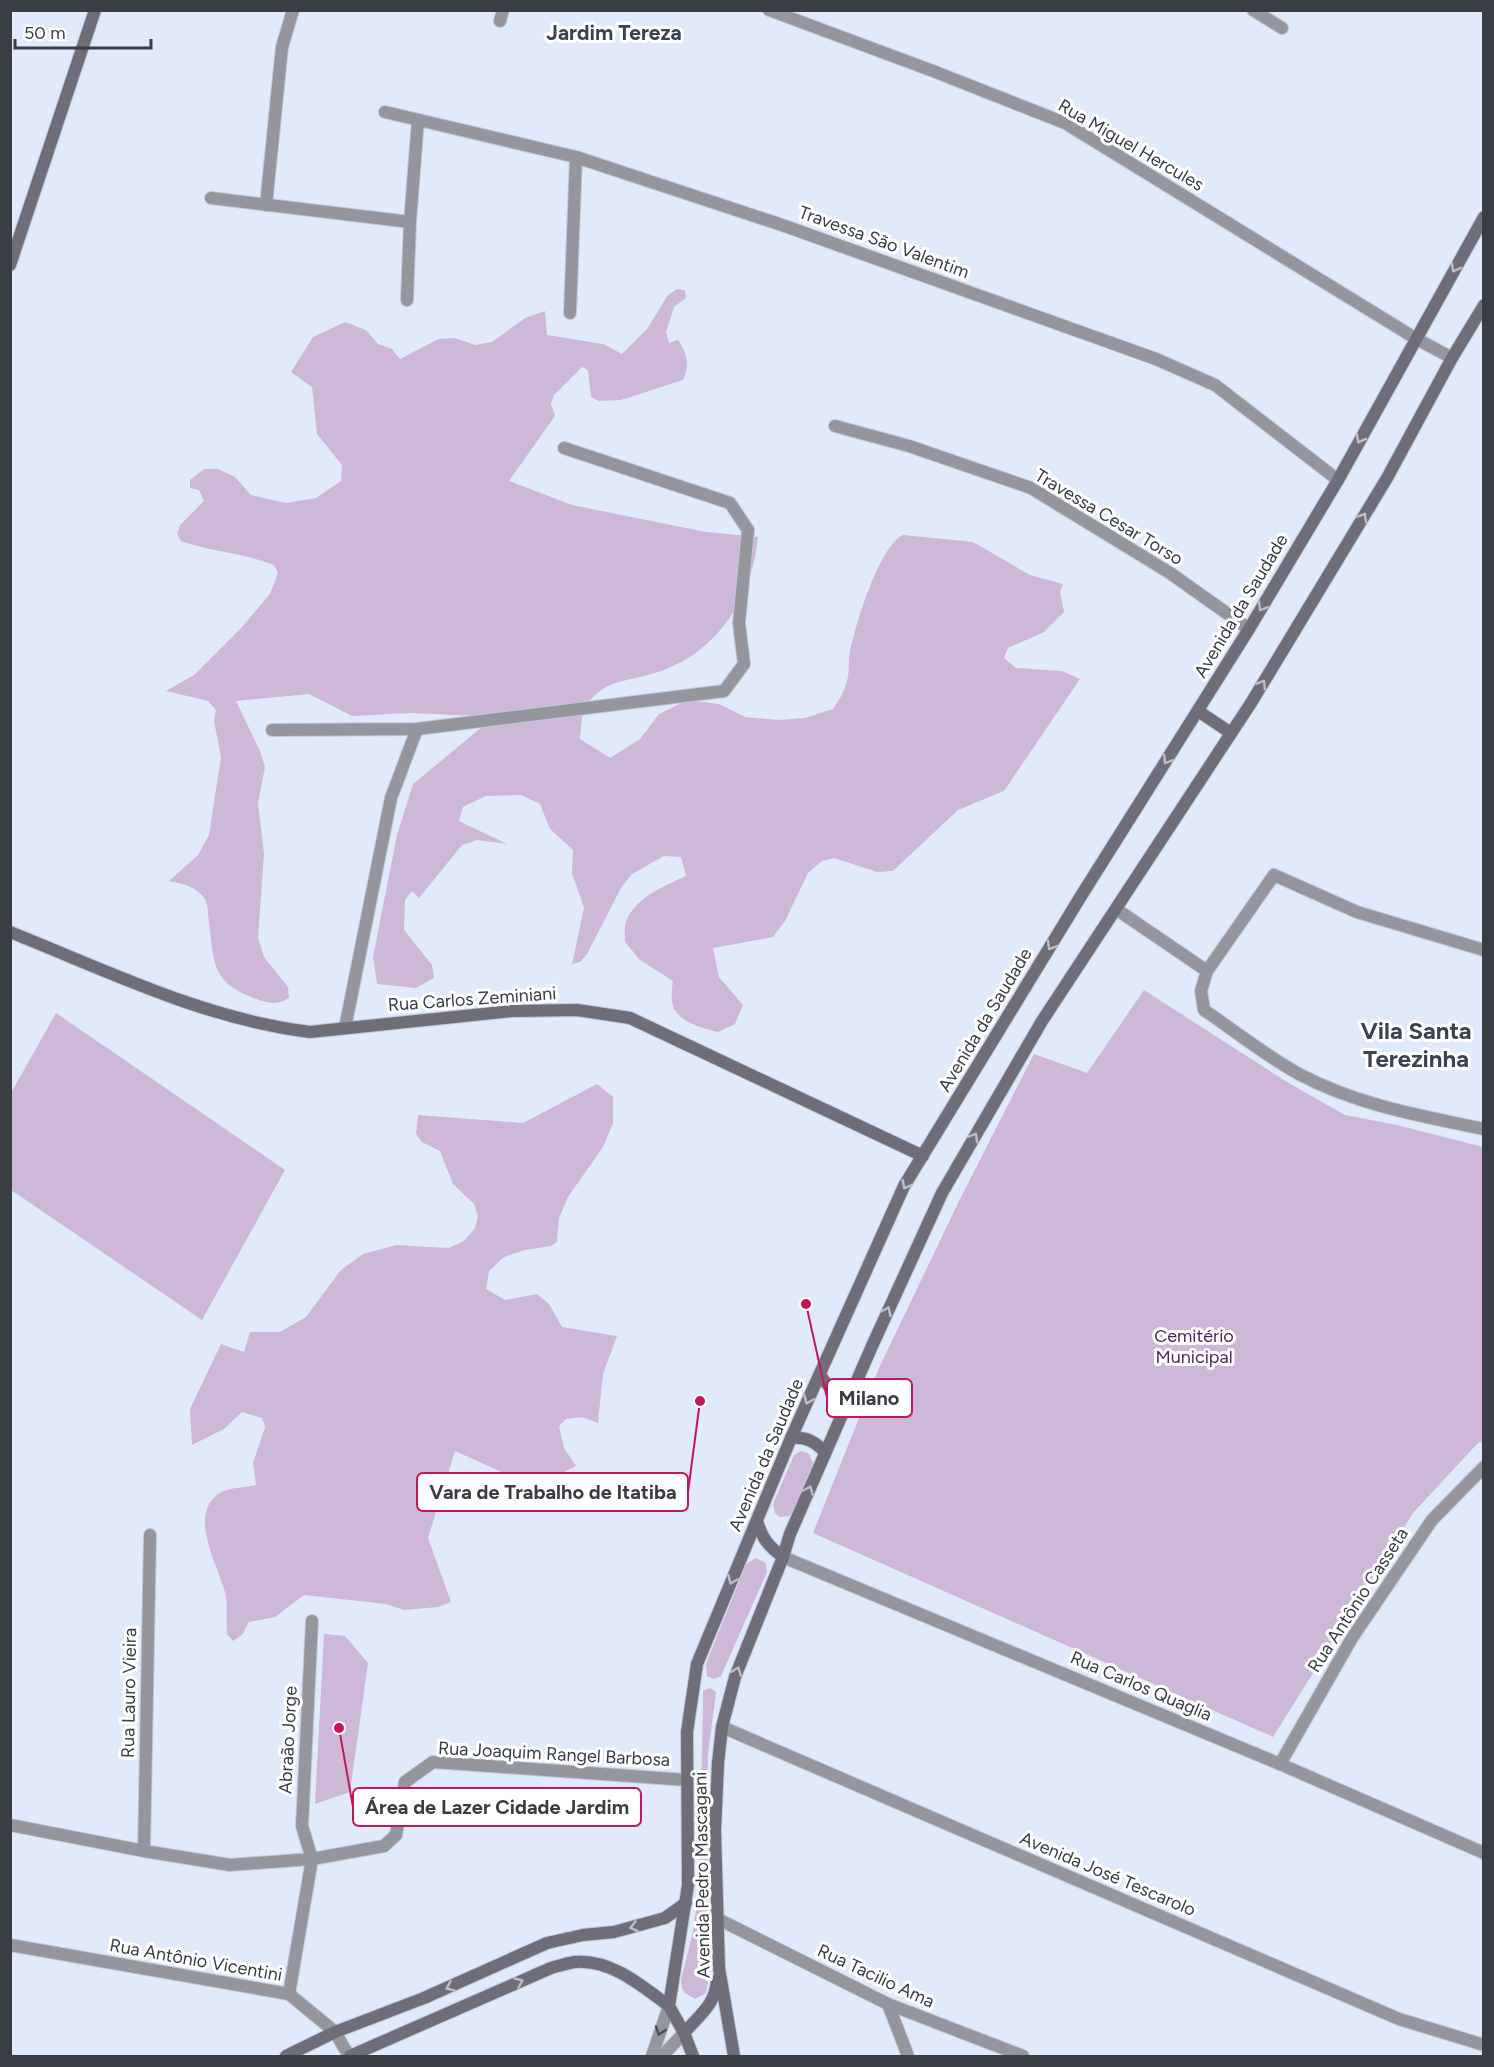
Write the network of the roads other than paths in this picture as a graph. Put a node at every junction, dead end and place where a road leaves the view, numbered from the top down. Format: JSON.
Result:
{"nodes":[{"id":1,"x":95,"y":10,"type":"edge"},
{"id":2,"x":293,"y":10,"type":"edge"},
{"id":3,"x":769,"y":10,"type":"edge"},
{"id":4,"x":1253,"y":10,"type":"edge"},
{"id":5,"x":1282,"y":28,"type":"dead end"},
{"id":6,"x":386,"y":112,"type":"dead end"},
{"id":7,"x":418,"y":120,"type":"junction"},
{"id":8,"x":576,"y":157,"type":"junction"},
{"id":9,"x":211,"y":198,"type":"dead end"},
{"id":10,"x":266,"y":205,"type":"junction"},
{"id":11,"x":1484,"y":217,"type":"edge"},
{"id":12,"x":410,"y":222,"type":"junction"},
{"id":13,"x":10,"y":265,"type":"edge"},
{"id":14,"x":407,"y":300,"type":"dead end"},
{"id":15,"x":1484,"y":305,"type":"edge"},
{"id":16,"x":570,"y":313,"type":"dead end"},
{"id":17,"x":1415,"y":338,"type":"junction"},
{"id":18,"x":1452,"y":358,"type":"junction"},
{"id":19,"x":836,"y":426,"type":"dead end"},
{"id":20,"x":564,"y":448,"type":"dead end"},
{"id":21,"x":1338,"y":480,"type":"junction"},
{"id":22,"x":1249,"y":629,"type":"junction"},
{"id":23,"x":1198,"y":711,"type":"junction"},
{"id":24,"x":417,"y":729,"type":"junction"},
{"id":25,"x":272,"y":730,"type":"dead end"},
{"id":26,"x":1231,"y":733,"type":"junction"},
{"id":27,"x":1116,"y":909,"type":"junction"},
{"id":28,"x":10,"y":932,"type":"edge"},
{"id":29,"x":1484,"y":950,"type":"edge"},
{"id":30,"x":1207,"y":971,"type":"junction"},
{"id":31,"x":345,"y":1028,"type":"junction"},
{"id":32,"x":1484,"y":1129,"type":"edge"},
{"id":33,"x":923,"y":1155,"type":"junction"},
{"id":34,"x":820,"y":1374,"type":"junction"},
{"id":35,"x":851,"y":1394,"type":"junction"},
{"id":36,"x":791,"y":1438,"type":"junction"},
{"id":37,"x":825,"y":1452,"type":"junction"},
{"id":38,"x":1484,"y":1467,"type":"edge"},
{"id":39,"x":757,"y":1521,"type":"junction"},
{"id":40,"x":150,"y":1535,"type":"dead end"},
{"id":41,"x":783,"y":1557,"type":"junction"},
{"id":42,"x":312,"y":1621,"type":"dead end"},
{"id":43,"x":722,"y":1728,"type":"junction"},
{"id":44,"x":1280,"y":1764,"type":"junction"},
{"id":45,"x":687,"y":1780,"type":"junction"},
{"id":46,"x":10,"y":1826,"type":"edge"},
{"id":47,"x":144,"y":1851,"type":"junction"},
{"id":48,"x":1484,"y":1853,"type":"edge"},
{"id":49,"x":312,"y":1859,"type":"junction"},
{"id":50,"x":686,"y":1903,"type":"junction"},
{"id":51,"x":718,"y":1919,"type":"junction"},
{"id":52,"x":10,"y":1945,"type":"edge"},
{"id":53,"x":719,"y":1968,"type":"junction"},
{"id":54,"x":289,"y":1994,"type":"junction"},
{"id":55,"x":888,"y":2004,"type":"junction"},
{"id":56,"x":669,"y":2006,"type":"junction"},
{"id":57,"x":335,"y":2032,"type":"junction"},
{"id":58,"x":684,"y":2033,"type":"junction"},
{"id":59,"x":1484,"y":2045,"type":"edge"},
{"id":60,"x":286,"y":2056,"type":"edge"},
{"id":61,"x":350,"y":2056,"type":"edge"},
{"id":62,"x":652,"y":2056,"type":"edge"},
{"id":63,"x":662,"y":2056,"type":"edge"},
{"id":64,"x":693,"y":2056,"type":"edge"},
{"id":65,"x":734,"y":2056,"type":"edge"},
{"id":66,"x":908,"y":2056,"type":"edge"},
{"id":67,"x":1023,"y":2056,"type":"edge"}],
"edges":[{"from":1,"to":13,"type":"main road"},
{"from":2,"to":10,"type":"street"},
{"from":3,"to":17,"type":"street","name":"Rua Miguel Hercules"},
{"from":4,"to":5,"type":"street"},
{"from":6,"to":7,"type":"street","name":"Travessa São Valentim"},
{"from":7,"to":8,"type":"street","name":"Travessa São Valentim"},
{"from":7,"to":12,"type":"street"},
{"from":8,"to":16,"type":"street"},
{"from":8,"to":21,"type":"street","name":"Travessa São Valentim"},
{"from":9,"to":10,"type":"street"},
{"from":10,"to":12,"type":"street"},
{"from":11,"to":17,"type":"main road","name":"Avenida da Saudade","one_way":true},
{"from":12,"to":14,"type":"street"},
{"from":15,"to":18,"type":"main road"},
{"from":17,"to":18,"type":"street","name":"Rua Miguel Hercules"},
{"from":17,"to":21,"type":"main road","name":"Avenida da Saudade","one_way":true},
{"from":26,"to":18,"type":"main road","one_way":true},
{"from":19,"to":22,"type":"street","name":"Travessa Cesar Torso"},
{"from":20,"to":24,"type":"street"},
{"from":21,"to":22,"type":"main road","name":"Avenida da Saudade","one_way":true},
{"from":22,"to":23,"type":"main road","name":"Avenida da Saudade"},
{"from":23,"to":26,"type":"main road"},
{"from":23,"to":33,"type":"main road","name":"Avenida da Saudade","one_way":true},
{"from":24,"to":25,"type":"street"},
{"from":24,"to":31,"type":"street"},
{"from":26,"to":27,"type":"main road"},
{"from":27,"to":30,"type":"street"},
{"from":35,"to":27,"type":"main road","one_way":true},
{"from":28,"to":31,"type":"main road","name":"Rua Carlos Zeminiani"},
{"from":29,"to":30,"type":"street"},
{"from":30,"to":32,"type":"street"},
{"from":31,"to":33,"type":"main road","name":"Rua Carlos Zeminiani"},
{"from":33,"to":34,"type":"main road","name":"Avenida da Saudade","one_way":true},
{"from":34,"to":35,"type":"main road"},
{"from":34,"to":36,"type":"main road","name":"Avenida da Saudade","one_way":true},
{"from":35,"to":37,"type":"main road"},
{"from":36,"to":37,"type":"main road"},
{"from":36,"to":39,"type":"main road","name":"Avenida da Saudade"},
{"from":41,"to":37,"type":"main road","one_way":true},
{"from":38,"to":44,"type":"street","name":"Rua Antônio Casseta"},
{"from":39,"to":41,"type":"main road"},
{"from":39,"to":45,"type":"main road","name":"Avenida da Saudade","one_way":true},
{"from":40,"to":47,"type":"street","name":"Rua Lauro Vieira"},
{"from":43,"to":41,"type":"main road","one_way":true},
{"from":41,"to":44,"type":"street","name":"Rua Carlos Quaglia"},
{"from":42,"to":49,"type":"street","name":"Abraão Jorge"},
{"from":43,"to":51,"type":"main road","name":"Avenida Pedro Mascagani"},
{"from":43,"to":59,"type":"street","name":"Avenida José Tescarolo"},
{"from":44,"to":48,"type":"street","name":"Rua Carlos Quaglia"},
{"from":45,"to":49,"type":"street","name":"Rua Joaquim Rangel Barbosa"},
{"from":45,"to":50,"type":"main road","name":"Avenida da Saudade"},
{"from":46,"to":47,"type":"street","name":"Rua Joaquim Rangel Barbosa"},
{"from":47,"to":49,"type":"street","name":"Rua Joaquim Rangel Barbosa"},
{"from":49,"to":54,"type":"street"},
{"from":50,"to":56,"type":"main road","name":"Avenida da Saudade"},
{"from":50,"to":57,"type":"main road","one_way":true},
{"from":51,"to":53,"type":"main road","name":"Avenida Pedro Mascagani"},
{"from":51,"to":55,"type":"street","name":"Rua Tacilio Ama"},
{"from":52,"to":54,"type":"street","name":"Rua Antônio Vicentini"},
{"from":53,"to":58,"type":"main road"},
{"from":53,"to":65,"type":"main road","name":"Avenida Pedro Mascagani"},
{"from":54,"to":57,"type":"street","name":"Rua Antônio Vicentini"},
{"from":55,"to":66,"type":"street"},
{"from":55,"to":67,"type":"street","name":"Rua Tacilio Ama"},
{"from":56,"to":58,"type":"main road"},
{"from":61,"to":56,"type":"main road","one_way":true},
{"from":56,"to":62,"type":"street","one_way":true},
{"from":57,"to":60,"type":"main road"},
{"from":57,"to":61,"type":"street","name":"Rua Antônio Vicentini"},
{"from":58,"to":63,"type":"street"},
{"from":58,"to":64,"type":"main road"}]}
